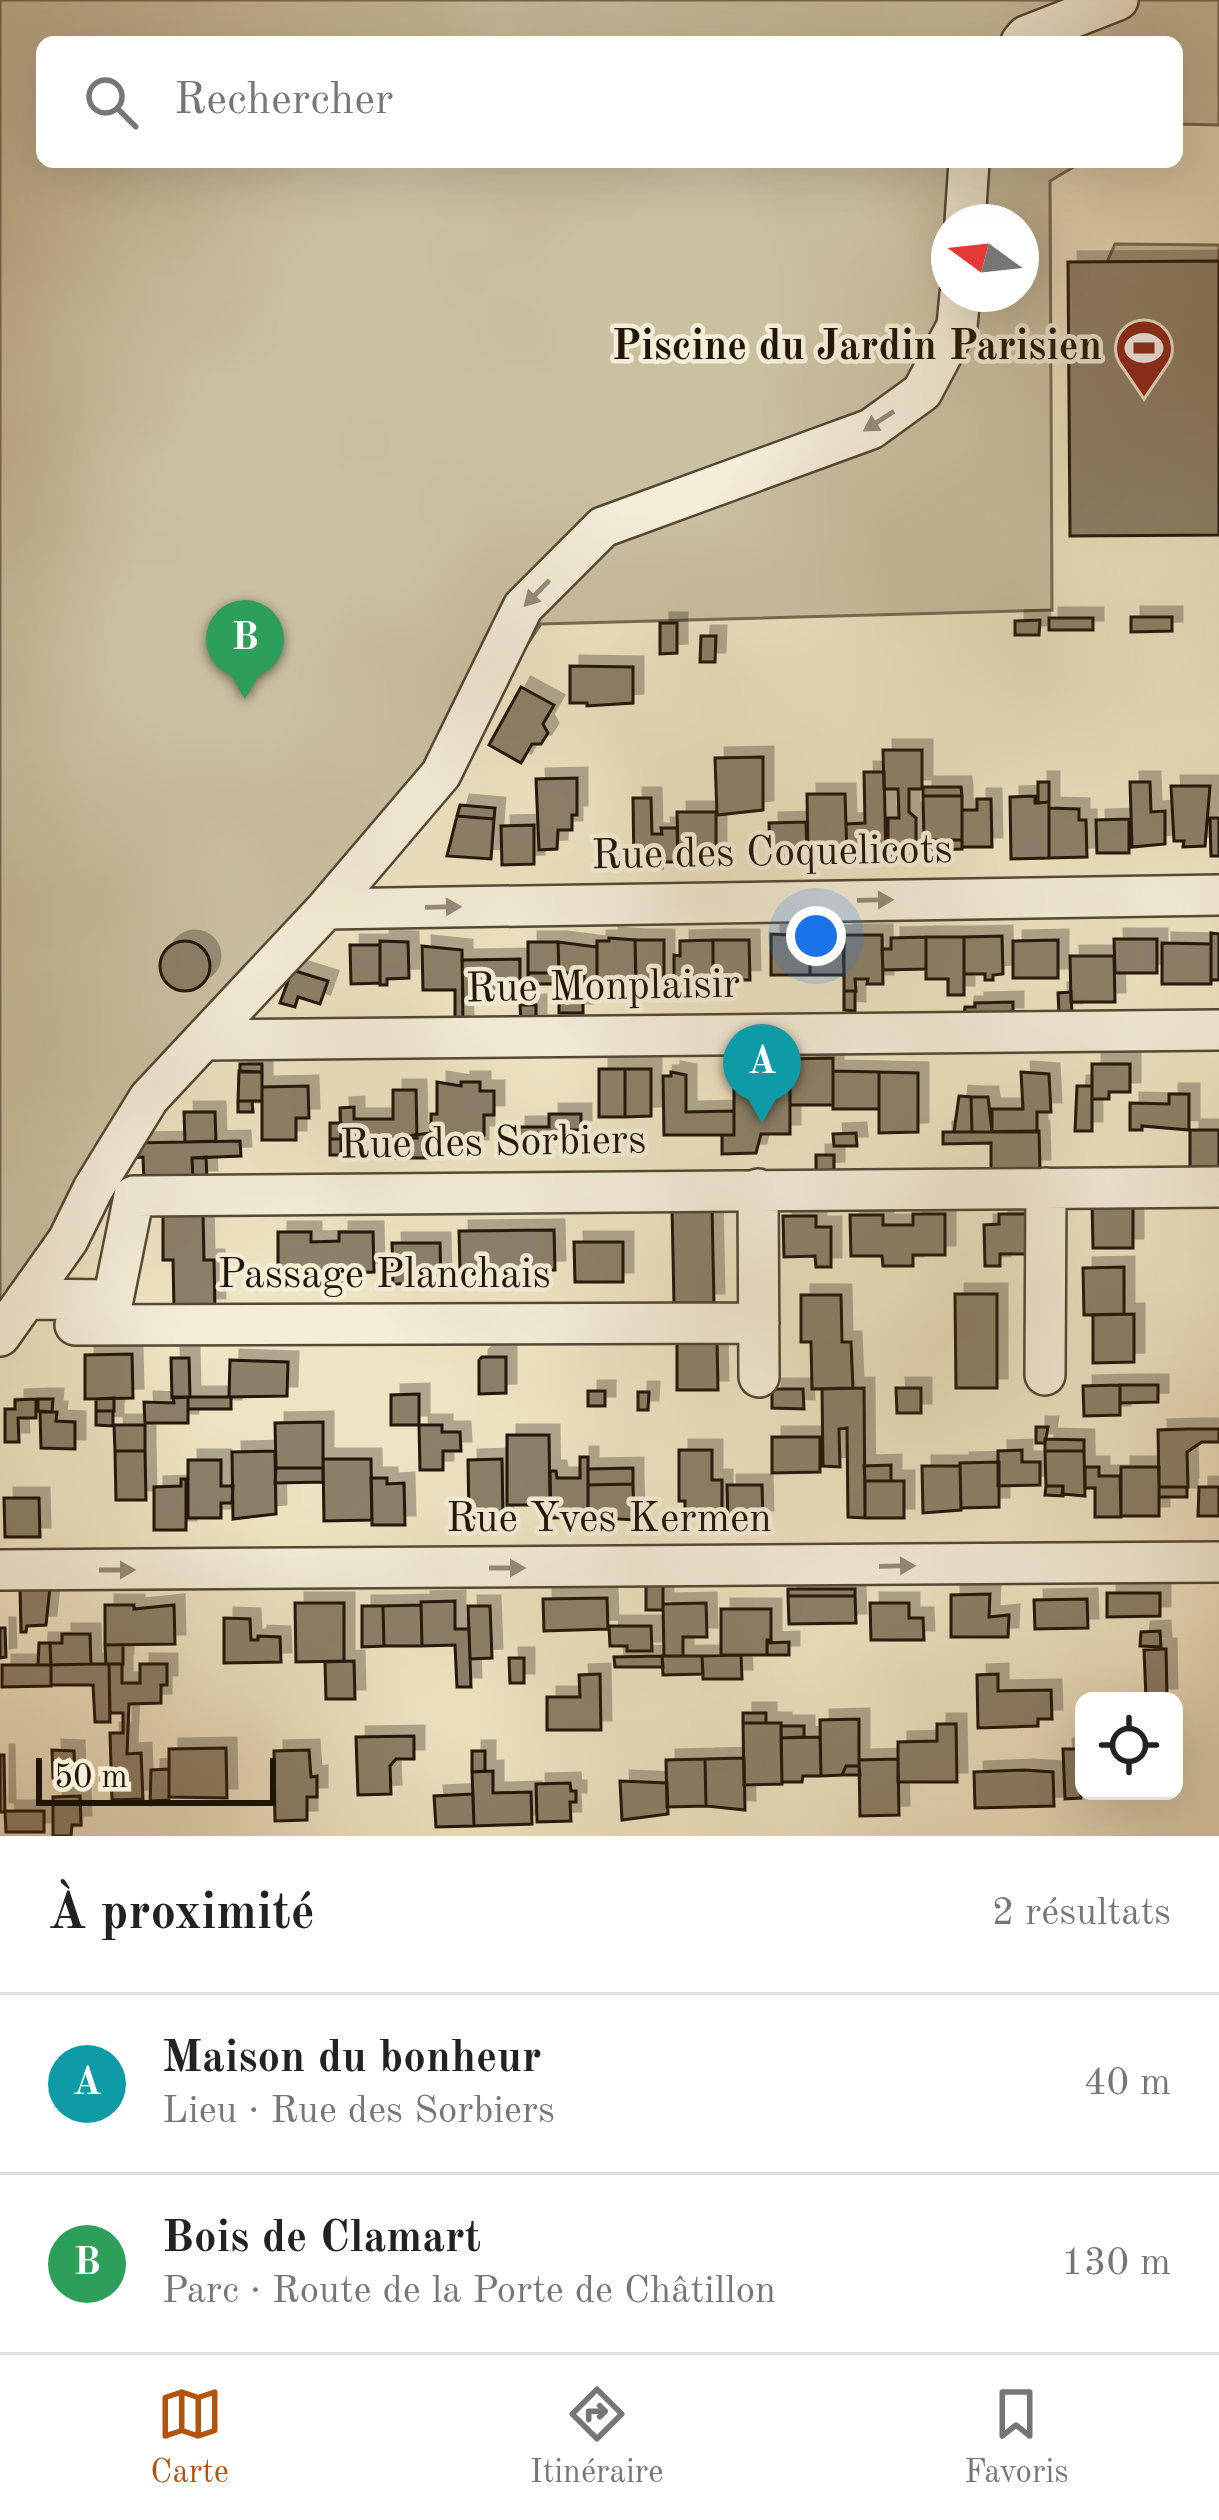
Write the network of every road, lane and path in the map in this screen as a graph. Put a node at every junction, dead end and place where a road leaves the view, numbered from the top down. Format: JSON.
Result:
{"nodes":[{"id":1,"x":1118,"y":0,"type":"edge"},
{"id":2,"x":1026,"y":36,"type":"edge"},
{"id":3,"x":969,"y":168,"type":"edge"},
{"id":4,"x":966,"y":204,"type":"edge"},
{"id":5,"x":959,"y":312,"type":"edge"},
{"id":6,"x":1219,"y":895,"type":"edge"},
{"id":7,"x":326,"y":909,"type":"junction"},
{"id":8,"x":1219,"y":1030,"type":"edge"},
{"id":9,"x":204,"y":1040,"type":"junction"},
{"id":10,"x":1219,"y":1187,"type":"edge"},
{"id":11,"x":1046,"y":1188,"type":"junction"},
{"id":12,"x":758,"y":1190,"type":"junction"},
{"id":13,"x":12,"y":1320,"type":"edge"},
{"id":14,"x":759,"y":1322,"type":"junction"},
{"id":15,"x":1045,"y":1375,"type":"dead end"},
{"id":16,"x":759,"y":1377,"type":"dead end"},
{"id":17,"x":1219,"y":1562,"type":"edge"},
{"id":18,"x":0,"y":1570,"type":"edge"}],
"edges":[{"from":1,"to":2,"type":"street"},
{"from":3,"to":4,"type":"street"},
{"from":5,"to":7,"type":"street","one_way":true},
{"from":7,"to":6,"type":"street","name":"Rue des Coquelicots","one_way":true},
{"from":7,"to":9,"type":"street"},
{"from":8,"to":9,"type":"street","name":"Rue Monplaisir"},
{"from":9,"to":13,"type":"street"},
{"from":10,"to":11,"type":"street","name":"Rue des Sorbiers"},
{"from":11,"to":12,"type":"street","name":"Rue des Sorbiers"},
{"from":11,"to":15,"type":"street"},
{"from":12,"to":13,"type":"street","name":"Rue des Sorbiers"},
{"from":12,"to":14,"type":"street"},
{"from":13,"to":14,"type":"street","name":"Passage Planchais"},
{"from":14,"to":16,"type":"street"},
{"from":18,"to":17,"type":"street","name":"Rue Yves Kermen","one_way":true}]}
